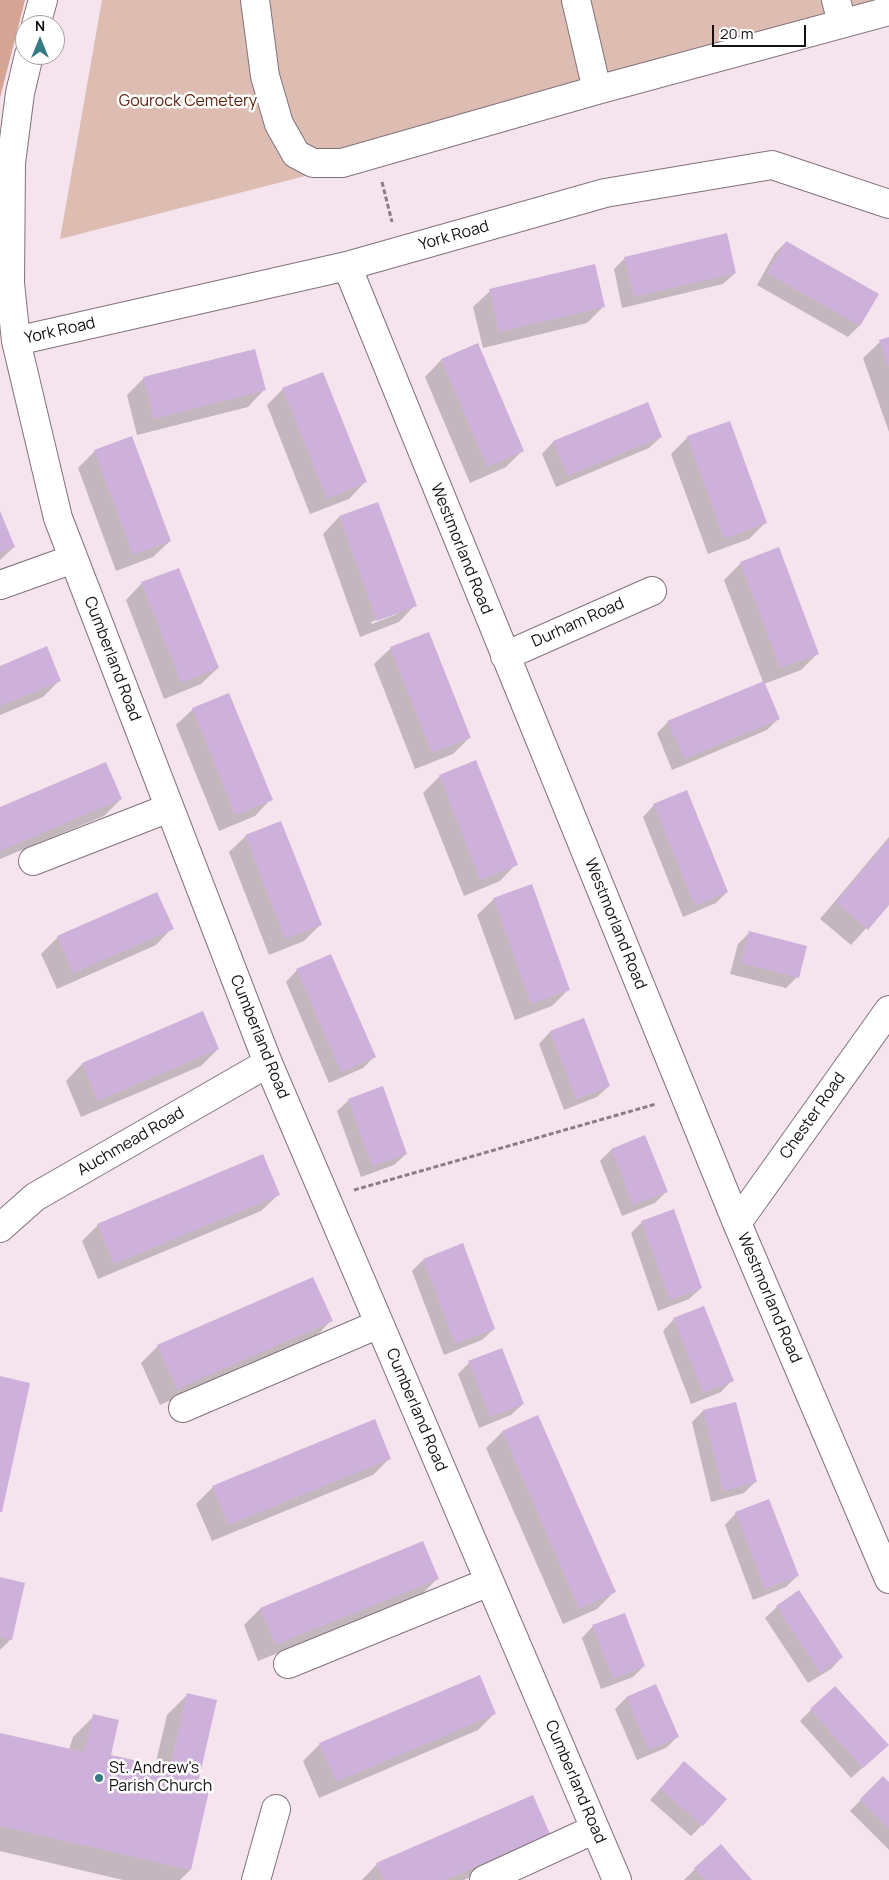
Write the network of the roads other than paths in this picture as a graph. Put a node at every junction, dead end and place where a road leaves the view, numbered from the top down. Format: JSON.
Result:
{"nodes":[{"id":1,"x":43,"y":0,"type":"edge"},
{"id":2,"x":255,"y":0,"type":"edge"},
{"id":3,"x":576,"y":0,"type":"edge"},
{"id":4,"x":889,"y":11,"type":"edge"},
{"id":5,"x":839,"y":12,"type":"edge"},
{"id":6,"x":39,"y":15,"type":"edge"},
{"id":7,"x":27,"y":65,"type":"edge"},
{"id":8,"x":596,"y":90,"type":"junction"},
{"id":9,"x":6,"y":163,"type":"edge"},
{"id":10,"x":889,"y":204,"type":"edge"},
{"id":11,"x":347,"y":266,"type":"junction"},
{"id":12,"x":16,"y":342,"type":"junction"},
{"id":13,"x":74,"y":559,"type":"junction"},
{"id":14,"x":0,"y":585,"type":"edge"},
{"id":15,"x":652,"y":591,"type":"dead end"},
{"id":16,"x":505,"y":656,"type":"junction"},
{"id":17,"x":169,"y":808,"type":"junction"},
{"id":18,"x":33,"y":861,"type":"dead end"},
{"id":19,"x":889,"y":1010,"type":"edge"},
{"id":20,"x":268,"y":1063,"type":"junction"},
{"id":21,"x":737,"y":1223,"type":"junction"},
{"id":22,"x":0,"y":1228,"type":"edge"},
{"id":23,"x":379,"y":1324,"type":"junction"},
{"id":24,"x":183,"y":1408,"type":"dead end"},
{"id":25,"x":889,"y":1579,"type":"edge"},
{"id":26,"x":489,"y":1582,"type":"junction"},
{"id":27,"x":288,"y":1664,"type":"dead end"},
{"id":28,"x":276,"y":1809,"type":"dead end"},
{"id":29,"x":595,"y":1829,"type":"junction"},
{"id":30,"x":256,"y":1880,"type":"edge"},
{"id":31,"x":484,"y":1880,"type":"edge"},
{"id":32,"x":617,"y":1880,"type":"edge"}],
"edges":[{"from":1,"to":6,"type":"street"},
{"from":2,"to":8,"type":"street"},
{"from":3,"to":8,"type":"street"},
{"from":4,"to":5,"type":"street"},
{"from":5,"to":8,"type":"street"},
{"from":7,"to":9,"type":"street","name":"Cumberland Road"},
{"from":9,"to":12,"type":"street","name":"Cumberland Road"},
{"from":10,"to":11,"type":"street","name":"York Road"},
{"from":11,"to":12,"type":"street","name":"York Road"},
{"from":11,"to":16,"type":"street","name":"Westmorland Road"},
{"from":12,"to":13,"type":"street","name":"Cumberland Road"},
{"from":13,"to":14,"type":"street"},
{"from":13,"to":17,"type":"street","name":"Cumberland Road"},
{"from":15,"to":16,"type":"street","name":"Durham Road"},
{"from":16,"to":21,"type":"street","name":"Westmorland Road"},
{"from":17,"to":18,"type":"street"},
{"from":17,"to":20,"type":"street","name":"Cumberland Road"},
{"from":19,"to":21,"type":"street","name":"Chester Road"},
{"from":20,"to":22,"type":"street","name":"Auchmead Road"},
{"from":20,"to":23,"type":"street","name":"Cumberland Road"},
{"from":21,"to":25,"type":"street","name":"Westmorland Road"},
{"from":23,"to":24,"type":"street"},
{"from":23,"to":26,"type":"street","name":"Cumberland Road"},
{"from":26,"to":27,"type":"street"},
{"from":26,"to":29,"type":"street","name":"Cumberland Road"},
{"from":28,"to":30,"type":"street"},
{"from":29,"to":31,"type":"street"},
{"from":29,"to":32,"type":"street","name":"Cumberland Road"}]}
